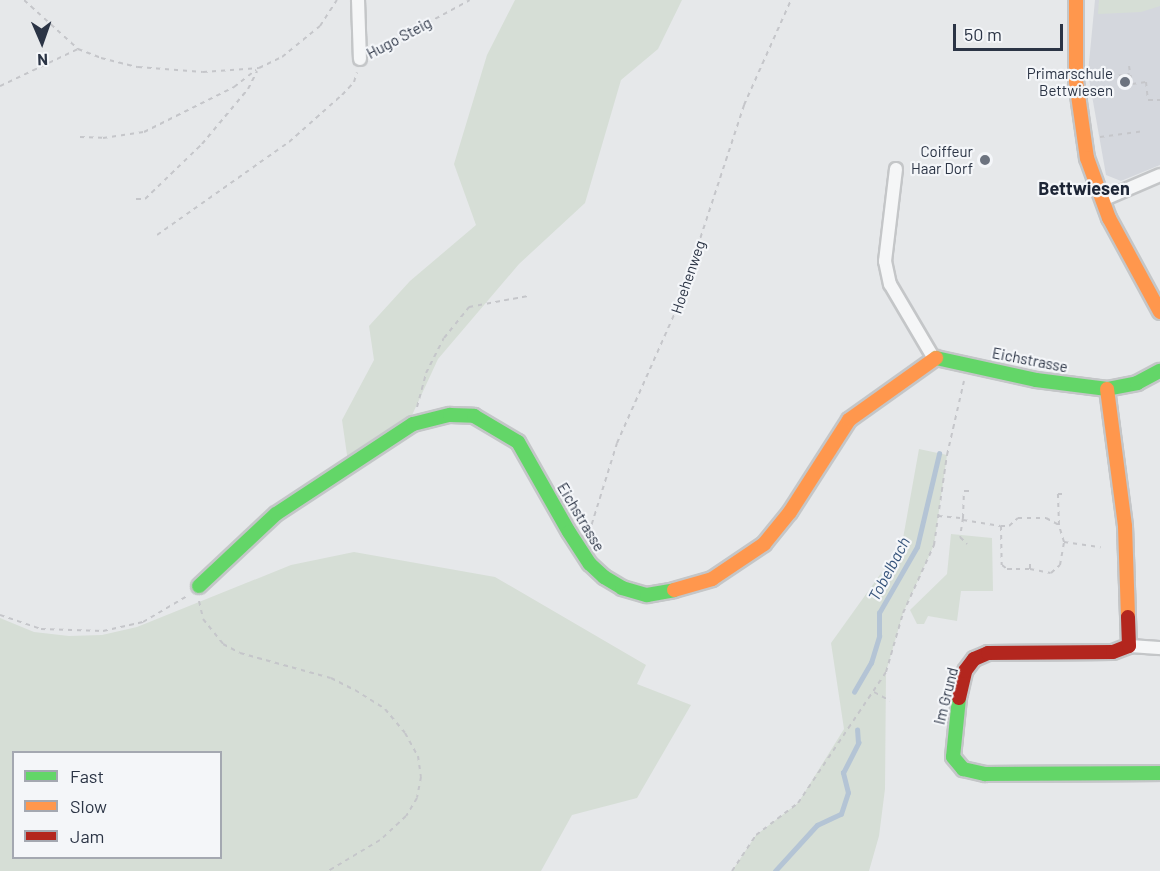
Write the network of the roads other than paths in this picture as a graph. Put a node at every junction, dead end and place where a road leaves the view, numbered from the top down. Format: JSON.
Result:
{"nodes":[{"id":1,"x":358,"y":0,"type":"edge"},
{"id":2,"x":1076,"y":0,"type":"edge"},
{"id":3,"x":360,"y":59,"type":"road end"},
{"id":4,"x":896,"y":169,"type":"dead end"},
{"id":5,"x":1160,"y":175,"type":"edge"},
{"id":6,"x":1101,"y":201,"type":"junction"},
{"id":7,"x":1160,"y":312,"type":"edge"},
{"id":8,"x":933,"y":357,"type":"junction"},
{"id":9,"x":1160,"y":371,"type":"edge"},
{"id":10,"x":1107,"y":389,"type":"junction"},
{"id":11,"x":199,"y":586,"type":"road end"},
{"id":12,"x":1129,"y":646,"type":"junction"},
{"id":13,"x":1160,"y":648,"type":"edge"},
{"id":14,"x":1160,"y":773,"type":"edge"}],
"edges":[{"from":1,"to":3,"type":"street"},
{"from":2,"to":6,"type":"street"},
{"from":4,"to":8,"type":"street"},
{"from":5,"to":6,"type":"street"},
{"from":6,"to":7,"type":"street"},
{"from":8,"to":10,"type":"street","name":"Eichstrasse"},
{"from":8,"to":11,"type":"street","name":"Eichstrasse"},
{"from":9,"to":10,"type":"street","name":"Eichstrasse"},
{"from":10,"to":12,"type":"street"},
{"from":12,"to":13,"type":"street","name":"Im Grund"},
{"from":12,"to":14,"type":"street","name":"Im Grund"}]}
